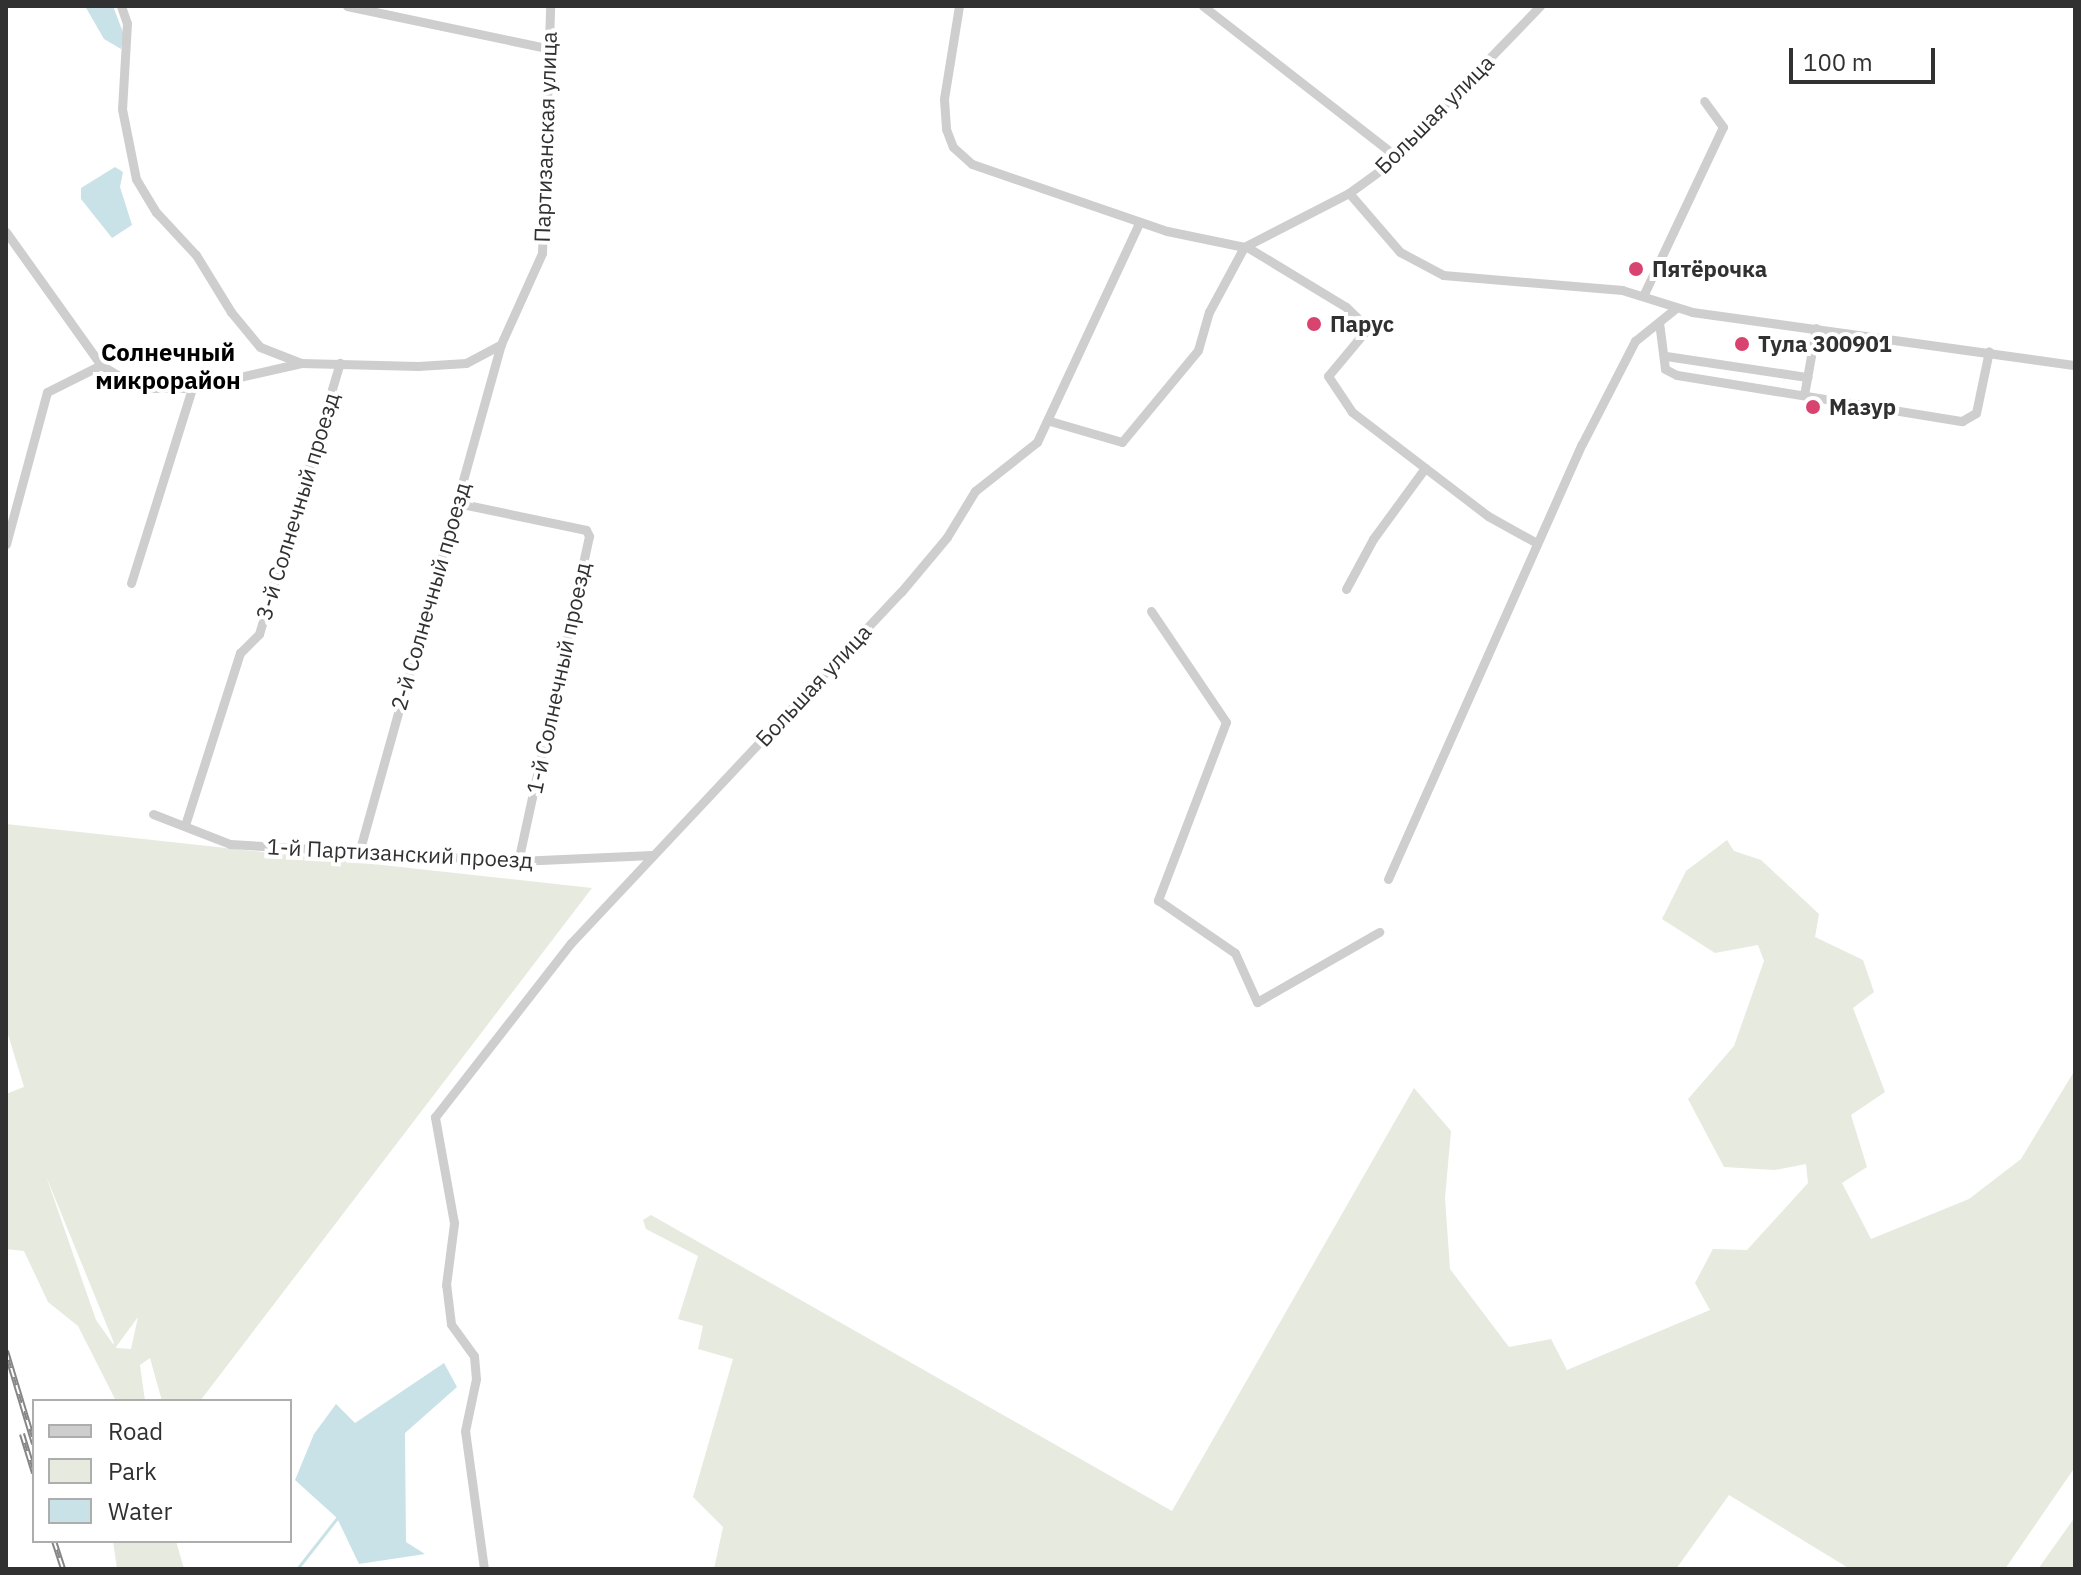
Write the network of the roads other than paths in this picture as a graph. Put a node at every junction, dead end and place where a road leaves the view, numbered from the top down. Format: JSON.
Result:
{"nodes":[{"id":1,"x":121,"y":6,"type":"edge"},
{"id":2,"x":347,"y":6,"type":"edge"},
{"id":3,"x":550,"y":6,"type":"edge"},
{"id":4,"x":959,"y":6,"type":"edge"},
{"id":5,"x":1203,"y":6,"type":"edge"},
{"id":6,"x":1540,"y":6,"type":"edge"},
{"id":7,"x":546,"y":48,"type":"junction"},
{"id":8,"x":1704,"y":101,"type":"dead end"},
{"id":9,"x":1396,"y":156,"type":"junction"},
{"id":10,"x":1349,"y":193,"type":"junction"},
{"id":11,"x":1139,"y":223,"type":"junction"},
{"id":12,"x":6,"y":232,"type":"edge"},
{"id":13,"x":1246,"y":247,"type":"junction"},
{"id":14,"x":18,"y":250,"type":"junction"},
{"id":15,"x":6,"y":257,"type":"edge"},
{"id":16,"x":1643,"y":296,"type":"junction"},
{"id":17,"x":1675,"y":309,"type":"junction"},
{"id":18,"x":1659,"y":322,"type":"junction"},
{"id":19,"x":1816,"y":328,"type":"junction"},
{"id":20,"x":501,"y":344,"type":"junction"},
{"id":21,"x":1989,"y":351,"type":"junction"},
{"id":22,"x":1666,"y":356,"type":"junction"},
{"id":23,"x":301,"y":363,"type":"junction"},
{"id":24,"x":340,"y":363,"type":"junction"},
{"id":25,"x":101,"y":365,"type":"junction"},
{"id":26,"x":2075,"y":365,"type":"edge"},
{"id":27,"x":1807,"y":377,"type":"junction"},
{"id":28,"x":192,"y":388,"type":"junction"},
{"id":29,"x":1804,"y":395,"type":"junction"},
{"id":30,"x":1050,"y":421,"type":"junction"},
{"id":31,"x":1425,"y":468,"type":"junction"},
{"id":32,"x":457,"y":503,"type":"junction"},
{"id":33,"x":1535,"y":542,"type":"junction"},
{"id":34,"x":6,"y":544,"type":"edge"},
{"id":35,"x":131,"y":583,"type":"dead end"},
{"id":36,"x":1346,"y":589,"type":"dead end"},
{"id":37,"x":1151,"y":611,"type":"dead end"},
{"id":38,"x":153,"y":814,"type":"dead end"},
{"id":39,"x":185,"y":825,"type":"junction"},
{"id":40,"x":360,"y":849,"type":"junction"},
{"id":41,"x":652,"y":855,"type":"junction"},
{"id":42,"x":518,"y":861,"type":"junction"},
{"id":43,"x":1388,"y":879,"type":"dead end"},
{"id":44,"x":1379,"y":932,"type":"dead end"},
{"id":45,"x":484,"y":1569,"type":"edge"}],
"edges":[{"from":1,"to":23,"type":"street"},
{"from":2,"to":7,"type":"street"},
{"from":3,"to":7,"type":"street","name":"Партизанская улица"},
{"from":4,"to":11,"type":"street"},
{"from":5,"to":9,"type":"street"},
{"from":6,"to":9,"type":"street","name":"Большая улица"},
{"from":7,"to":20,"type":"street","name":"Партизанская улица"},
{"from":8,"to":16,"type":"street"},
{"from":9,"to":10,"type":"street","name":"Большая улица"},
{"from":10,"to":13,"type":"street","name":"Большая улица"},
{"from":10,"to":16,"type":"street"},
{"from":11,"to":13,"type":"street"},
{"from":11,"to":30,"type":"street","name":"Большая улица"},
{"from":12,"to":14,"type":"street"},
{"from":13,"to":30,"type":"street"},
{"from":13,"to":31,"type":"street"},
{"from":14,"to":15,"type":"street"},
{"from":14,"to":25,"type":"street"},
{"from":16,"to":17,"type":"street"},
{"from":17,"to":18,"type":"street"},
{"from":17,"to":19,"type":"street"},
{"from":18,"to":22,"type":"street"},
{"from":18,"to":33,"type":"street"},
{"from":19,"to":21,"type":"street"},
{"from":19,"to":27,"type":"street"},
{"from":20,"to":24,"type":"street"},
{"from":20,"to":32,"type":"street","name":"2-й Солнечный проезд"},
{"from":21,"to":26,"type":"street"},
{"from":21,"to":29,"type":"street"},
{"from":22,"to":27,"type":"street"},
{"from":22,"to":29,"type":"street"},
{"from":23,"to":24,"type":"street"},
{"from":23,"to":28,"type":"street"},
{"from":24,"to":39,"type":"street","name":"3-й Солнечный проезд"},
{"from":25,"to":28,"type":"street"},
{"from":25,"to":34,"type":"street"},
{"from":27,"to":29,"type":"street"},
{"from":28,"to":35,"type":"street"},
{"from":30,"to":41,"type":"street","name":"Большая улица"},
{"from":31,"to":33,"type":"street"},
{"from":31,"to":36,"type":"street"},
{"from":32,"to":40,"type":"street","name":"2-й Солнечный проезд"},
{"from":32,"to":42,"type":"street","name":"1-й Солнечный проезд"},
{"from":33,"to":43,"type":"street"},
{"from":37,"to":44,"type":"street"},
{"from":38,"to":39,"type":"street","name":"1-й Партизанский проезд"},
{"from":39,"to":40,"type":"street","name":"1-й Партизанский проезд"},
{"from":40,"to":42,"type":"street","name":"1-й Партизанский проезд"},
{"from":41,"to":42,"type":"street","name":"1-й Партизанский проезд"},
{"from":41,"to":45,"type":"street","name":"Большая улица"}]}
